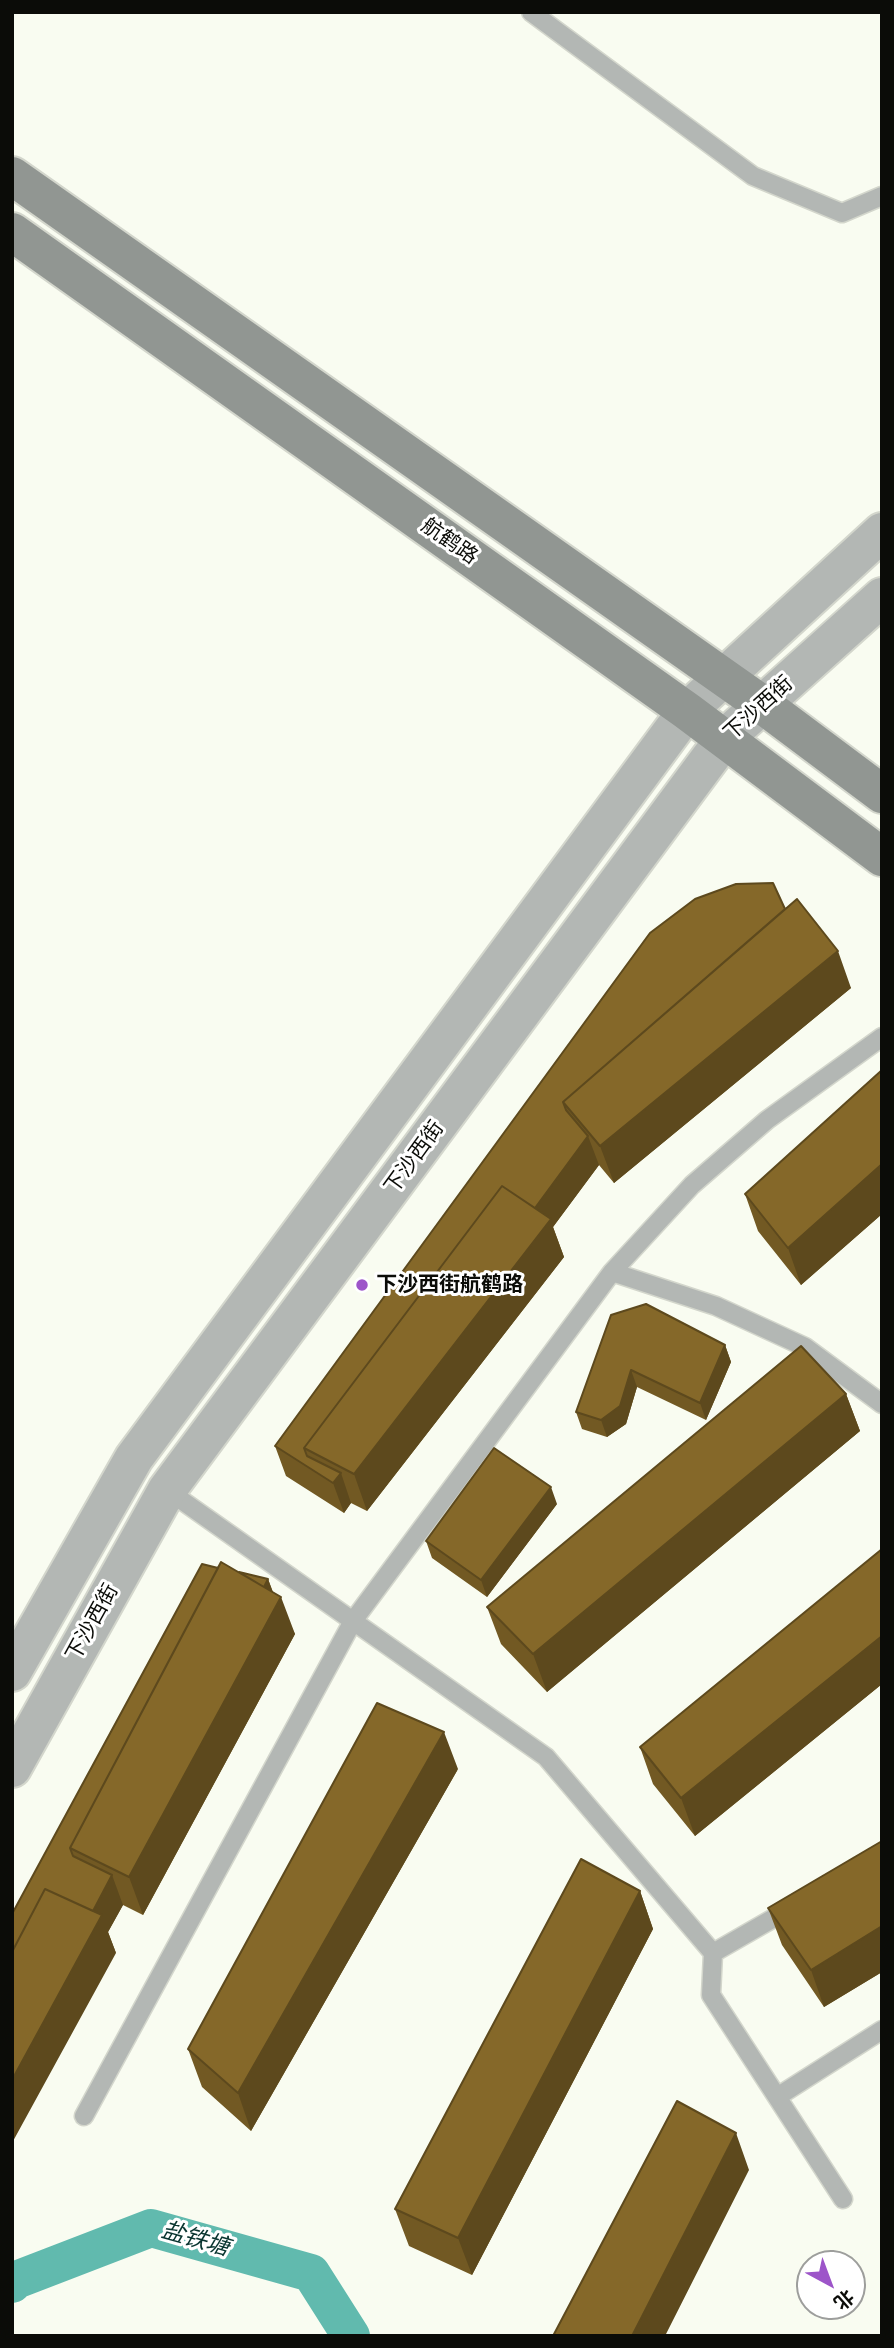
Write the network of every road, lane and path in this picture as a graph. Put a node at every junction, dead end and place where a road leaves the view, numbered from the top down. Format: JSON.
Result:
{"nodes":[{"id":1,"x":531,"y":12,"type":"edge"},
{"id":2,"x":12,"y":176,"type":"edge"},
{"id":3,"x":882,"y":196,"type":"edge"},
{"id":4,"x":12,"y":232,"type":"edge"},
{"id":5,"x":882,"y":532,"type":"edge"},
{"id":6,"x":882,"y":597,"type":"edge"},
{"id":7,"x":723,"y":677,"type":"junction"},
{"id":8,"x":763,"y":705,"type":"junction"},
{"id":9,"x":687,"y":711,"type":"junction"},
{"id":10,"x":725,"y":738,"type":"junction"},
{"id":11,"x":882,"y":794,"type":"edge"},
{"id":12,"x":882,"y":857,"type":"edge"},
{"id":13,"x":882,"y":1037,"type":"edge"},
{"id":14,"x":612,"y":1272,"type":"junction"},
{"id":15,"x":882,"y":1404,"type":"edge"},
{"id":16,"x":167,"y":1490,"type":"junction"},
{"id":17,"x":354,"y":1621,"type":"junction"},
{"id":18,"x":12,"y":1672,"type":"edge"},
{"id":19,"x":12,"y":1768,"type":"edge"},
{"id":20,"x":809,"y":1898,"type":"edge"},
{"id":21,"x":713,"y":1953,"type":"junction"},
{"id":22,"x":882,"y":2030,"type":"edge"},
{"id":23,"x":777,"y":2097,"type":"junction"},
{"id":24,"x":84,"y":2116,"type":"dead end"},
{"id":25,"x":843,"y":2199,"type":"dead end"}],
"edges":[{"from":1,"to":3,"type":"lane"},
{"from":2,"to":7,"type":"main road"},
{"from":4,"to":9,"type":"main road","name":"航鹤路"},
{"from":5,"to":7,"type":"street"},
{"from":6,"to":8,"type":"street","name":"下沙西街"},
{"from":7,"to":8,"type":"main road"},
{"from":7,"to":9,"type":"street"},
{"from":8,"to":10,"type":"street","name":"下沙西街"},
{"from":8,"to":11,"type":"main road"},
{"from":9,"to":10,"type":"main road","name":"航鹤路"},
{"from":9,"to":18,"type":"street"},
{"from":10,"to":12,"type":"main road","name":"航鹤路"},
{"from":10,"to":16,"type":"street","name":"下沙西街"},
{"from":13,"to":14,"type":"lane"},
{"from":14,"to":15,"type":"lane"},
{"from":14,"to":17,"type":"lane"},
{"from":16,"to":17,"type":"lane"},
{"from":16,"to":19,"type":"street","name":"下沙西街"},
{"from":17,"to":21,"type":"lane"},
{"from":17,"to":24,"type":"lane"},
{"from":20,"to":21,"type":"lane"},
{"from":21,"to":23,"type":"lane"},
{"from":22,"to":23,"type":"lane"},
{"from":23,"to":25,"type":"lane"}]}
